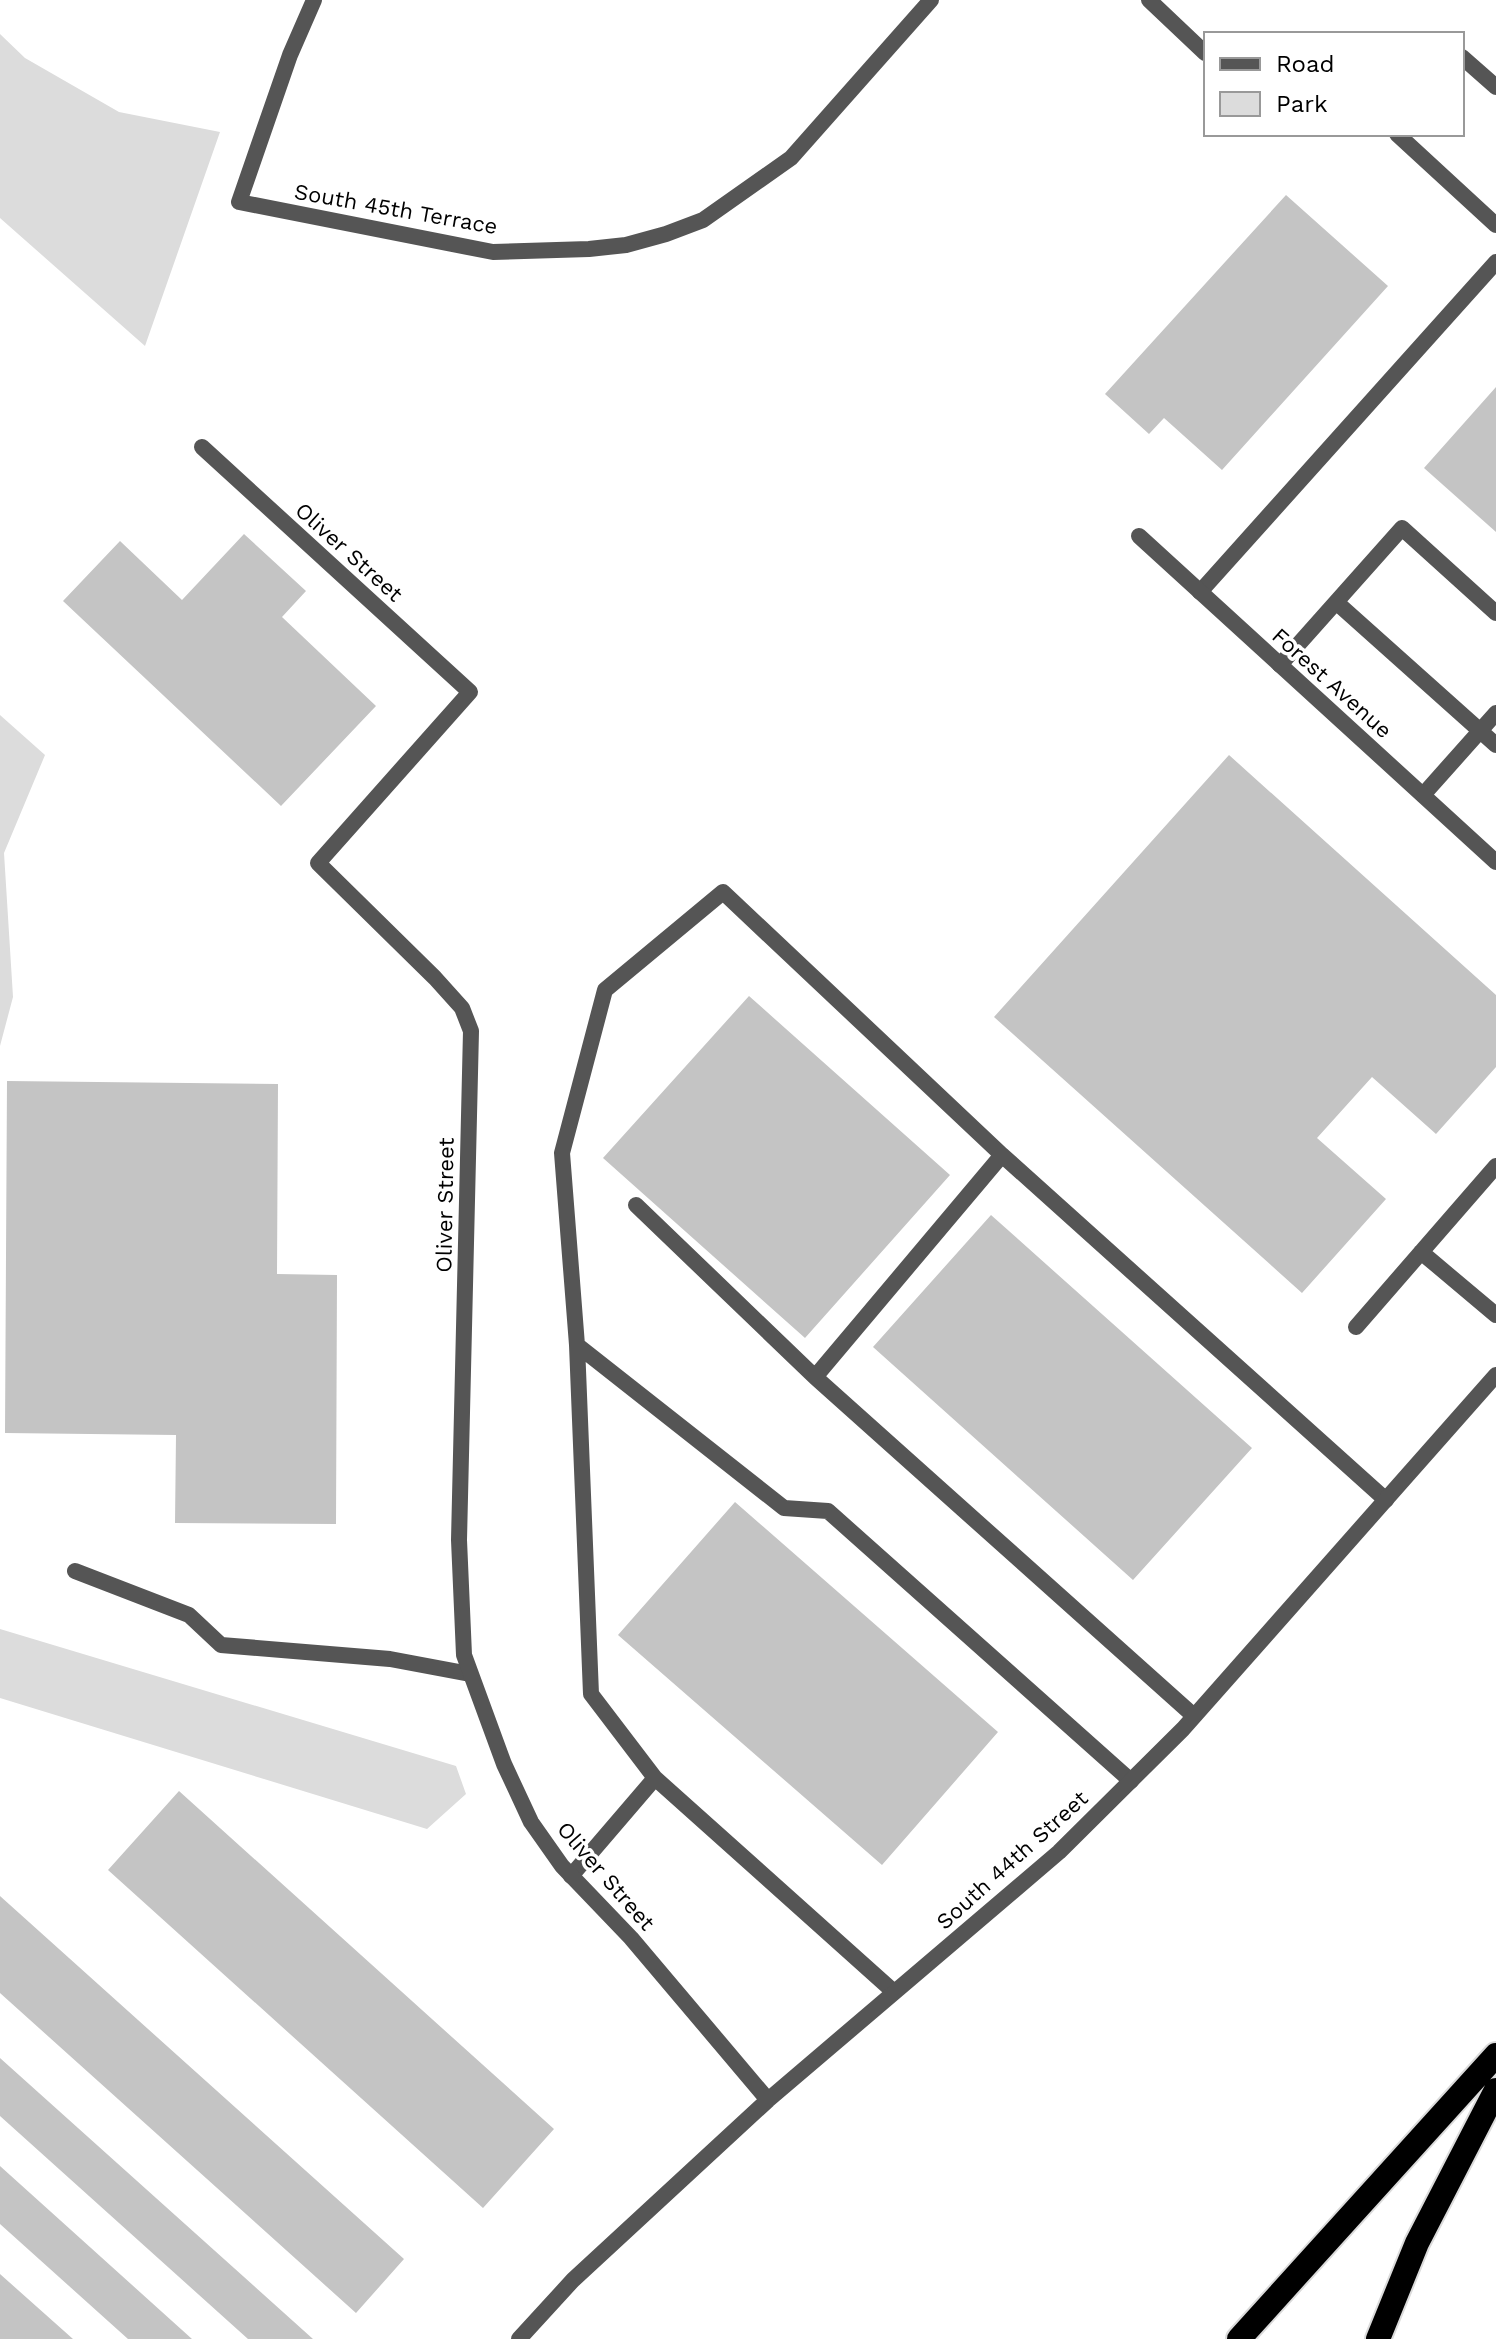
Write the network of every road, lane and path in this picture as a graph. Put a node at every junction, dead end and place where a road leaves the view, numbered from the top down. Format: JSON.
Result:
{"nodes":[{"id":1,"x":314,"y":0,"type":"edge"},
{"id":2,"x":931,"y":0,"type":"edge"},
{"id":3,"x":1149,"y":0,"type":"edge"},
{"id":4,"x":1204,"y":52,"type":"edge"},
{"id":5,"x":1464,"y":59,"type":"edge"},
{"id":6,"x":1496,"y":87,"type":"edge"},
{"id":7,"x":1399,"y":136,"type":"edge"},
{"id":8,"x":1496,"y":225,"type":"edge"},
{"id":9,"x":1496,"y":262,"type":"edge"},
{"id":10,"x":202,"y":447,"type":"dead end"},
{"id":11,"x":1139,"y":536,"type":"dead end"},
{"id":12,"x":1200,"y":592,"type":"junction"},
{"id":13,"x":1336,"y":602,"type":"junction"},
{"id":14,"x":1496,"y":613,"type":"edge"},
{"id":15,"x":1280,"y":665,"type":"junction"},
{"id":16,"x":1496,"y":713,"type":"edge"},
{"id":17,"x":1480,"y":731,"type":"junction"},
{"id":18,"x":1496,"y":745,"type":"edge"},
{"id":19,"x":1423,"y":795,"type":"junction"},
{"id":20,"x":1496,"y":862,"type":"edge"},
{"id":21,"x":1002,"y":1155,"type":"junction"},
{"id":22,"x":1496,"y":1166,"type":"edge"},
{"id":23,"x":636,"y":1205,"type":"dead end"},
{"id":24,"x":1421,"y":1252,"type":"junction"},
{"id":25,"x":1496,"y":1315,"type":"edge"},
{"id":26,"x":1356,"y":1327,"type":"dead end"},
{"id":27,"x":577,"y":1345,"type":"junction"},
{"id":28,"x":1496,"y":1375,"type":"edge"},
{"id":29,"x":815,"y":1377,"type":"junction"},
{"id":30,"x":1386,"y":1500,"type":"junction"},
{"id":31,"x":75,"y":1571,"type":"dead end"},
{"id":32,"x":470,"y":1674,"type":"junction"},
{"id":33,"x":1194,"y":1716,"type":"junction"},
{"id":34,"x":655,"y":1778,"type":"junction"},
{"id":35,"x":1131,"y":1781,"type":"junction"},
{"id":36,"x":571,"y":1876,"type":"junction"},
{"id":37,"x":894,"y":1992,"type":"junction"},
{"id":38,"x":1496,"y":2055,"type":"edge"},
{"id":39,"x":1496,"y":2090,"type":"edge"},
{"id":40,"x":768,"y":2100,"type":"junction"},
{"id":41,"x":519,"y":2339,"type":"edge"},
{"id":42,"x":1239,"y":2339,"type":"edge"},
{"id":43,"x":1378,"y":2339,"type":"edge"}],
"edges":[{"from":1,"to":2,"type":"street","name":"South 45th Terrace"},
{"from":3,"to":4,"type":"street"},
{"from":5,"to":6,"type":"street"},
{"from":7,"to":8,"type":"street"},
{"from":9,"to":12,"type":"street"},
{"from":10,"to":32,"type":"street","name":"Oliver Street"},
{"from":11,"to":12,"type":"street","name":"Forest Avenue"},
{"from":12,"to":15,"type":"street","name":"Forest Avenue"},
{"from":13,"to":14,"type":"street"},
{"from":13,"to":15,"type":"street"},
{"from":13,"to":17,"type":"street"},
{"from":15,"to":19,"type":"street","name":"Forest Avenue"},
{"from":16,"to":17,"type":"street"},
{"from":17,"to":18,"type":"street"},
{"from":17,"to":19,"type":"street"},
{"from":19,"to":20,"type":"street","name":"Forest Avenue"},
{"from":21,"to":27,"type":"street"},
{"from":21,"to":29,"type":"street"},
{"from":21,"to":30,"type":"street"},
{"from":22,"to":24,"type":"street"},
{"from":23,"to":29,"type":"street"},
{"from":24,"to":25,"type":"street"},
{"from":24,"to":26,"type":"street"},
{"from":27,"to":34,"type":"street"},
{"from":27,"to":35,"type":"street"},
{"from":28,"to":30,"type":"street","name":"South 44th Street"},
{"from":29,"to":33,"type":"street"},
{"from":30,"to":33,"type":"street","name":"South 44th Street"},
{"from":31,"to":32,"type":"street"},
{"from":32,"to":36,"type":"street","name":"Oliver Street"},
{"from":33,"to":35,"type":"street","name":"South 44th Street"},
{"from":34,"to":36,"type":"street"},
{"from":34,"to":37,"type":"street"},
{"from":35,"to":37,"type":"street","name":"South 44th Street"},
{"from":36,"to":40,"type":"street","name":"Oliver Street"},
{"from":37,"to":40,"type":"street","name":"South 44th Street"},
{"from":38,"to":42,"type":"highway"},
{"from":39,"to":43,"type":"highway"},
{"from":40,"to":41,"type":"street","name":"South 44th Street"}]}
